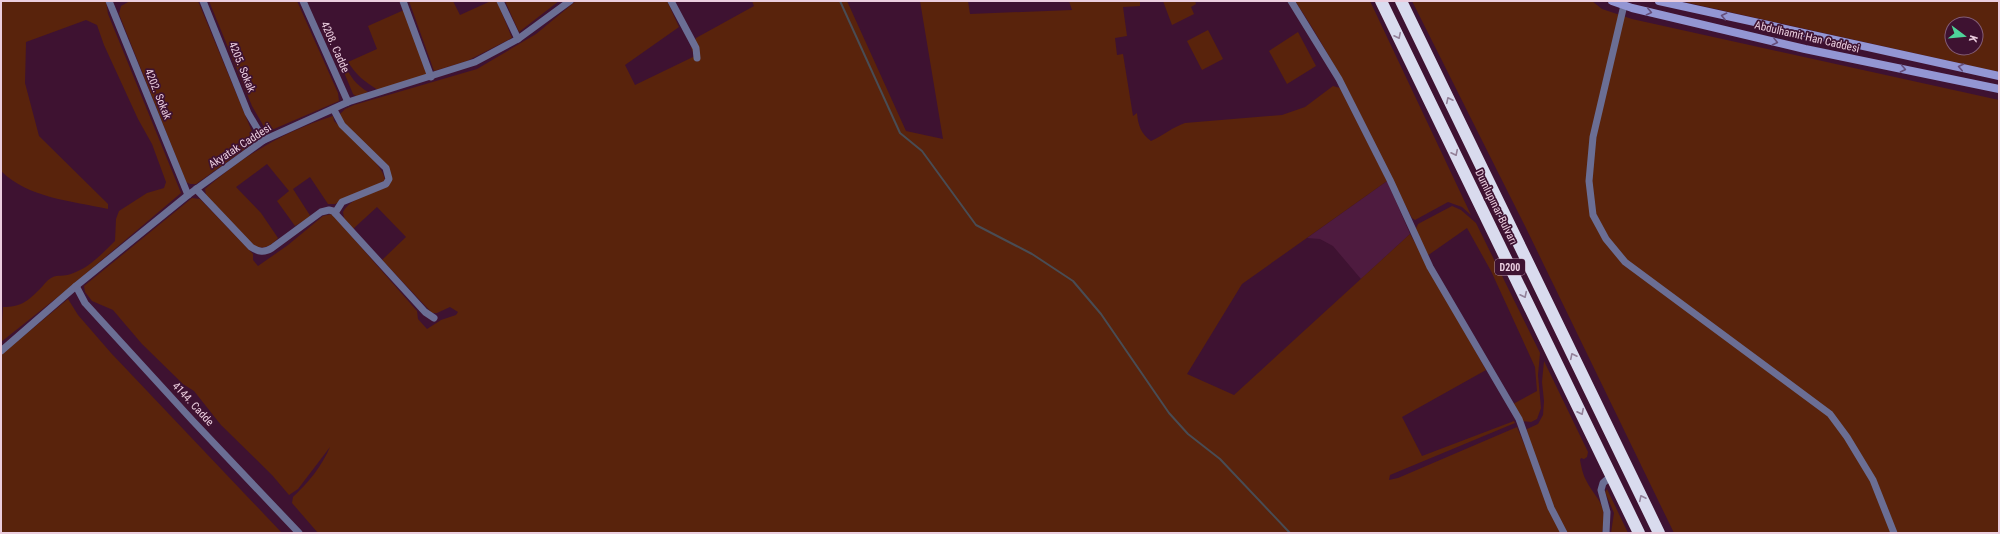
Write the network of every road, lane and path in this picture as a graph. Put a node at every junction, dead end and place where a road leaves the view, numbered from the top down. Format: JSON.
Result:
{"nodes":[{"id":1,"x":203,"y":1,"type":"edge"},
{"id":2,"x":303,"y":1,"type":"edge"},
{"id":3,"x":403,"y":1,"type":"edge"},
{"id":4,"x":500,"y":1,"type":"edge"},
{"id":5,"x":570,"y":1,"type":"edge"},
{"id":6,"x":672,"y":1,"type":"edge"},
{"id":7,"x":1291,"y":1,"type":"edge"},
{"id":8,"x":1381,"y":1,"type":"edge"},
{"id":9,"x":1401,"y":1,"type":"edge"},
{"id":10,"x":1612,"y":1,"type":"edge"},
{"id":11,"x":1658,"y":1,"type":"edge"},
{"id":12,"x":111,"y":2,"type":"edge"},
{"id":13,"x":1624,"y":5,"type":"junction"},
{"id":14,"x":518,"y":39,"type":"junction"},
{"id":15,"x":697,"y":58,"type":"dead end"},
{"id":16,"x":1999,"y":76,"type":"edge"},
{"id":17,"x":431,"y":77,"type":"junction"},
{"id":18,"x":1999,"y":89,"type":"edge"},
{"id":19,"x":348,"y":102,"type":"junction"},
{"id":20,"x":334,"y":110,"type":"junction"},
{"id":21,"x":264,"y":140,"type":"junction"},
{"id":22,"x":196,"y":189,"type":"junction"},
{"id":23,"x":188,"y":195,"type":"junction"},
{"id":24,"x":335,"y":213,"type":"junction"},
{"id":25,"x":76,"y":286,"type":"junction"},
{"id":26,"x":434,"y":318,"type":"dead end"},
{"id":27,"x":1,"y":351,"type":"edge"},
{"id":28,"x":1611,"y":476,"type":"junction"},
{"id":29,"x":299,"y":533,"type":"edge"},
{"id":30,"x":1564,"y":533,"type":"edge"},
{"id":31,"x":1606,"y":533,"type":"edge"},
{"id":32,"x":1639,"y":533,"type":"edge"},
{"id":33,"x":1659,"y":533,"type":"edge"},
{"id":34,"x":1894,"y":533,"type":"edge"}],
"edges":[{"from":1,"to":21,"type":"street","name":"4205. Sokak"},
{"from":2,"to":19,"type":"street","name":"4208. Cadde"},
{"from":3,"to":17,"type":"street"},
{"from":4,"to":14,"type":"street"},
{"from":5,"to":14,"type":"street","name":"Akyatak Caddesi"},
{"from":6,"to":15,"type":"street"},
{"from":7,"to":30,"type":"street"},
{"from":8,"to":28,"type":"highway","name":"Dumlupınar Bulvarı","number":"D200","one_way":true},
{"from":33,"to":9,"type":"highway","name":"Dumlupınar Bulvarı","number":"D200","one_way":true},
{"from":10,"to":13,"type":"main road","name":"Abdulhamit Han Caddesi"},
{"from":16,"to":11,"type":"main road","name":"Abdulhamit Han Caddesi","one_way":true},
{"from":12,"to":23,"type":"street","name":"4202. Sokak"},
{"from":13,"to":18,"type":"main road","name":"Abdulhamit Han Caddesi","one_way":true},
{"from":13,"to":34,"type":"street"},
{"from":14,"to":17,"type":"street","name":"Akyatak Caddesi"},
{"from":17,"to":19,"type":"street","name":"Akyatak Caddesi"},
{"from":19,"to":20,"type":"street","name":"Akyatak Caddesi"},
{"from":20,"to":21,"type":"street","name":"Akyatak Caddesi"},
{"from":20,"to":24,"type":"street"},
{"from":21,"to":22,"type":"street","name":"Akyatak Caddesi"},
{"from":22,"to":23,"type":"street","name":"Akyatak Caddesi"},
{"from":22,"to":24,"type":"street"},
{"from":23,"to":25,"type":"street","name":"Akyatak Caddesi"},
{"from":24,"to":26,"type":"street"},
{"from":25,"to":27,"type":"street","name":"Akyatak Caddesi"},
{"from":25,"to":29,"type":"street","name":"4144. Cadde"},
{"from":28,"to":31,"type":"street"},
{"from":28,"to":32,"type":"highway","name":"Dumlupınar Bulvarı","number":"D200"}]}
